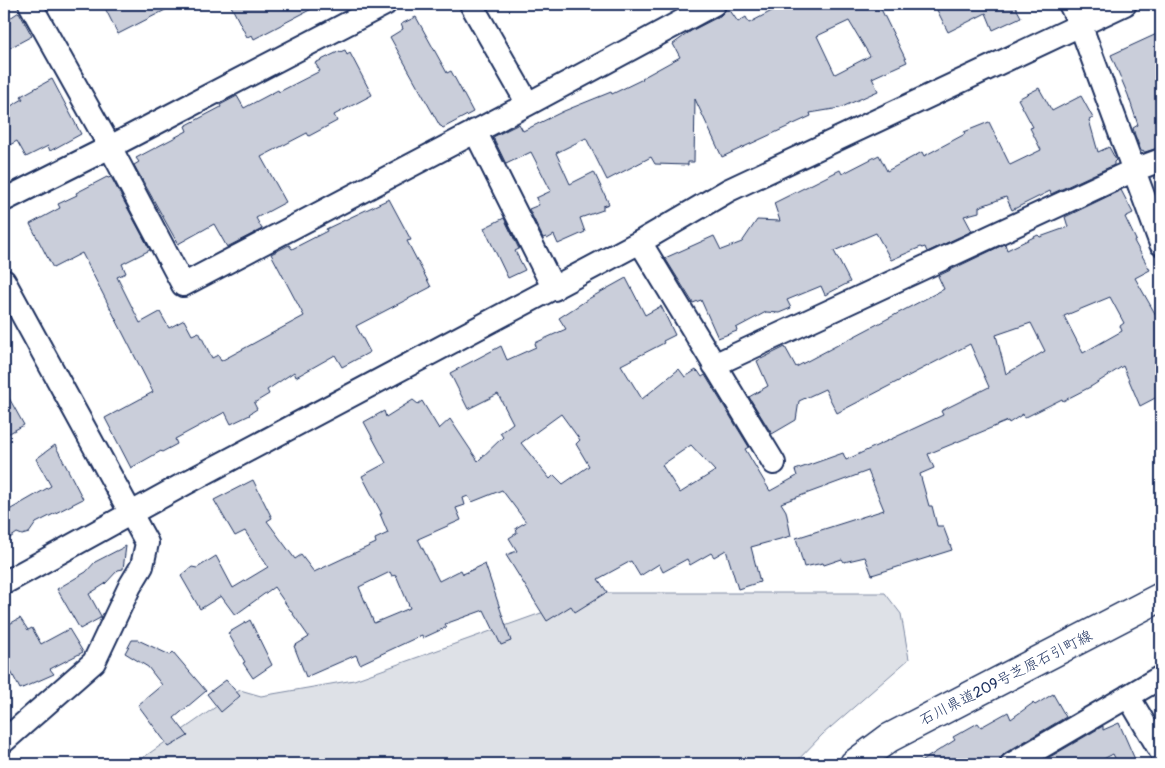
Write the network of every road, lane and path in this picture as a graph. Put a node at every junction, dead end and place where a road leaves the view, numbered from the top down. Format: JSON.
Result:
{"nodes":[{"id":1,"x":385,"y":4,"type":"edge"},
{"id":2,"x":471,"y":4,"type":"edge"},
{"id":3,"x":714,"y":4,"type":"edge"},
{"id":4,"x":1070,"y":4,"type":"edge"},
{"id":5,"x":1125,"y":4,"type":"edge"},
{"id":6,"x":36,"y":6,"type":"edge"},
{"id":7,"x":1080,"y":24,"type":"junction"},
{"id":8,"x":528,"y":104,"type":"junction"},
{"id":9,"x":475,"y":132,"type":"junction"},
{"id":10,"x":110,"y":147,"type":"junction"},
{"id":11,"x":1161,"y":160,"type":"edge"},
{"id":12,"x":1134,"y":170,"type":"junction"},
{"id":13,"x":4,"y":200,"type":"edge"},
{"id":14,"x":640,"y":242,"type":"junction"},
{"id":15,"x":1161,"y":244,"type":"edge"},
{"id":16,"x":4,"y":282,"type":"edge"},
{"id":17,"x":554,"y":289,"type":"junction"},
{"id":18,"x":714,"y":365,"type":"junction"},
{"id":19,"x":774,"y":463,"type":"dead end"},
{"id":20,"x":130,"y":513,"type":"junction"},
{"id":21,"x":4,"y":583,"type":"edge"},
{"id":22,"x":1161,"y":597,"type":"edge"},
{"id":23,"x":1161,"y":677,"type":"edge"},
{"id":24,"x":1128,"y":696,"type":"junction"},
{"id":25,"x":4,"y":741,"type":"edge"},
{"id":26,"x":1161,"y":752,"type":"edge"},
{"id":27,"x":854,"y":764,"type":"edge"},
{"id":28,"x":1013,"y":764,"type":"edge"}],
"edges":[{"from":1,"to":10,"type":"street"},
{"from":2,"to":8,"type":"street"},
{"from":3,"to":8,"type":"street"},
{"from":4,"to":7,"type":"street"},
{"from":5,"to":7,"type":"street"},
{"from":6,"to":10,"type":"street"},
{"from":7,"to":12,"type":"street"},
{"from":7,"to":14,"type":"street"},
{"from":8,"to":9,"type":"street"},
{"from":9,"to":10,"type":"street"},
{"from":9,"to":17,"type":"street"},
{"from":10,"to":13,"type":"street"},
{"from":11,"to":12,"type":"street"},
{"from":12,"to":15,"type":"street"},
{"from":12,"to":18,"type":"street"},
{"from":14,"to":17,"type":"street"},
{"from":14,"to":18,"type":"street"},
{"from":16,"to":20,"type":"street"},
{"from":17,"to":20,"type":"street"},
{"from":18,"to":19,"type":"street"},
{"from":20,"to":21,"type":"street"},
{"from":20,"to":25,"type":"street"},
{"from":22,"to":27,"type":"main road","name":"石川県道209号芝原石引町線"},
{"from":23,"to":24,"type":"street"},
{"from":24,"to":26,"type":"street"},
{"from":24,"to":28,"type":"street"}]}
